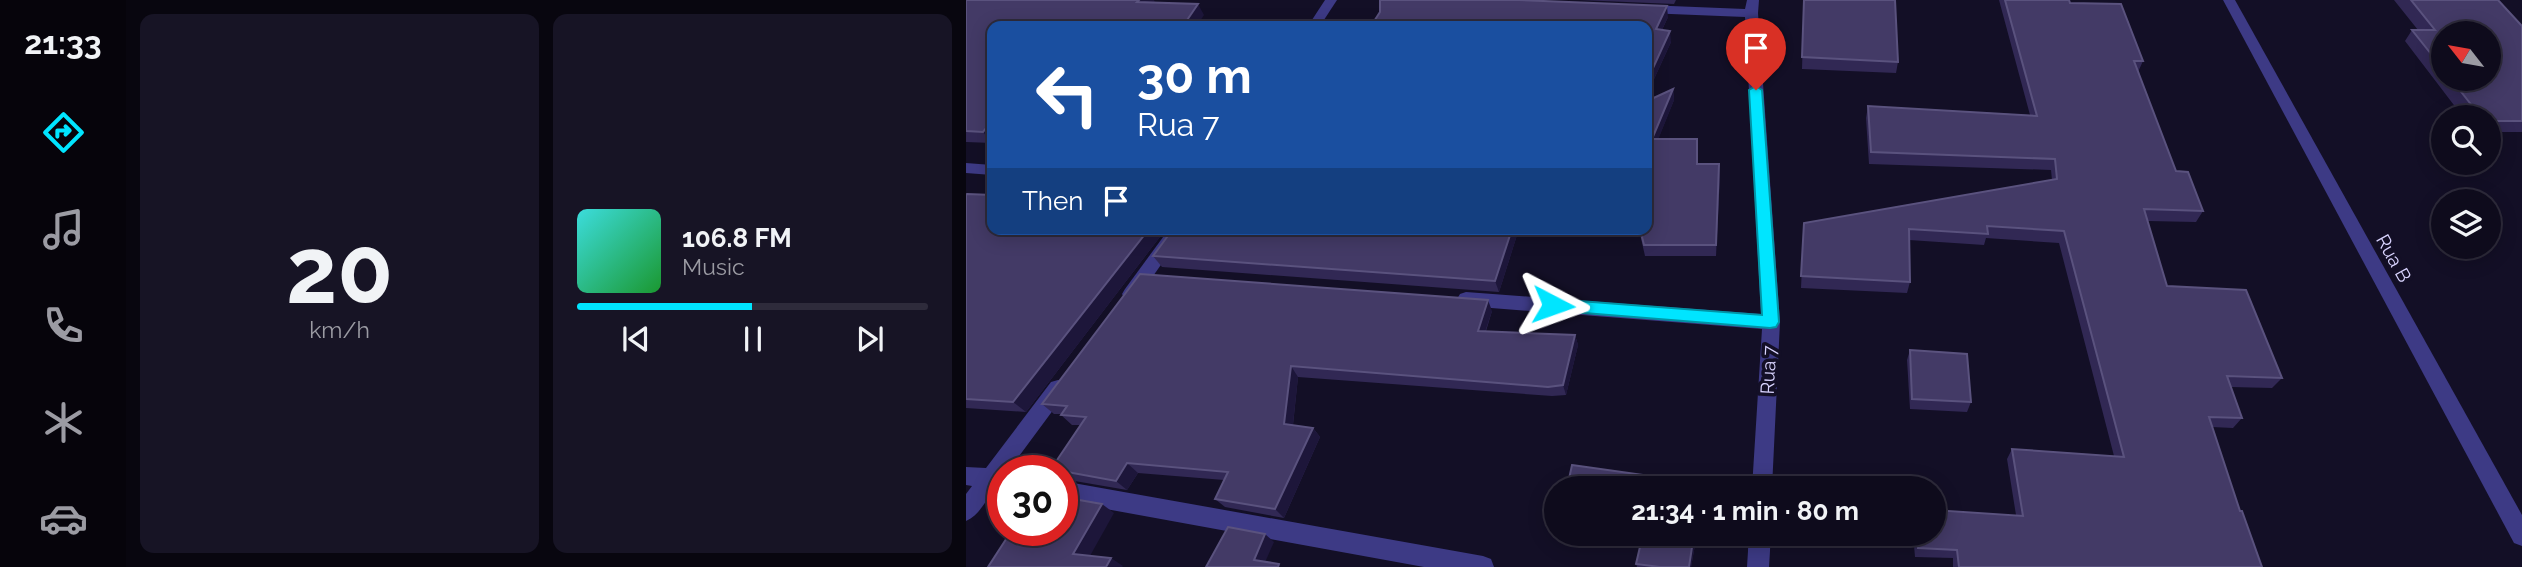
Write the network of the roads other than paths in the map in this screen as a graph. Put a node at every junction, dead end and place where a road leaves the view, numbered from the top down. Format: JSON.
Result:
{"nodes":[{"id":1,"x":1331,"y":0,"type":"edge"},
{"id":2,"x":2230,"y":0,"type":"edge"},
{"id":3,"x":1752,"y":7,"type":"edge"},
{"id":4,"x":1628,"y":8,"type":"edge"},
{"id":5,"x":1317,"y":21,"type":"edge"},
{"id":6,"x":966,"y":167,"type":"edge"},
{"id":7,"x":987,"y":169,"type":"edge"},
{"id":8,"x":1174,"y":235,"type":"edge"},
{"id":9,"x":1145,"y":275,"type":"junction"},
{"id":10,"x":1173,"y":277,"type":"edge"},
{"id":11,"x":1451,"y":298,"type":"edge"},
{"id":12,"x":1121,"y":307,"type":"edge"},
{"id":13,"x":1770,"y":322,"type":"junction"},
{"id":14,"x":1072,"y":371,"type":"edge"},
{"id":15,"x":1014,"y":455,"type":"edge"},
{"id":16,"x":966,"y":476,"type":"edge"},
{"id":17,"x":1763,"y":476,"type":"edge"},
{"id":18,"x":987,"y":478,"type":"edge"},
{"id":19,"x":987,"y":490,"type":"edge"},
{"id":20,"x":1078,"y":494,"type":"edge"},
{"id":21,"x":966,"y":512,"type":"edge"},
{"id":22,"x":2522,"y":536,"type":"edge"},
{"id":23,"x":1759,"y":546,"type":"edge"},
{"id":24,"x":1483,"y":567,"type":"edge"},
{"id":25,"x":1758,"y":567,"type":"edge"}],
"edges":[{"from":1,"to":5,"type":"street"},
{"from":2,"to":22,"type":"street","name":"Rua B"},
{"from":3,"to":4,"type":"street"},
{"from":3,"to":13,"type":"street","name":"Rua 7"},
{"from":6,"to":7,"type":"street"},
{"from":8,"to":9,"type":"street"},
{"from":9,"to":10,"type":"street"},
{"from":9,"to":12,"type":"street"},
{"from":11,"to":13,"type":"street"},
{"from":13,"to":17,"type":"street","name":"Rua 7"},
{"from":14,"to":15,"type":"street"},
{"from":16,"to":18,"type":"street"},
{"from":19,"to":21,"type":"street"},
{"from":20,"to":24,"type":"street"},
{"from":23,"to":25,"type":"street"}]}
